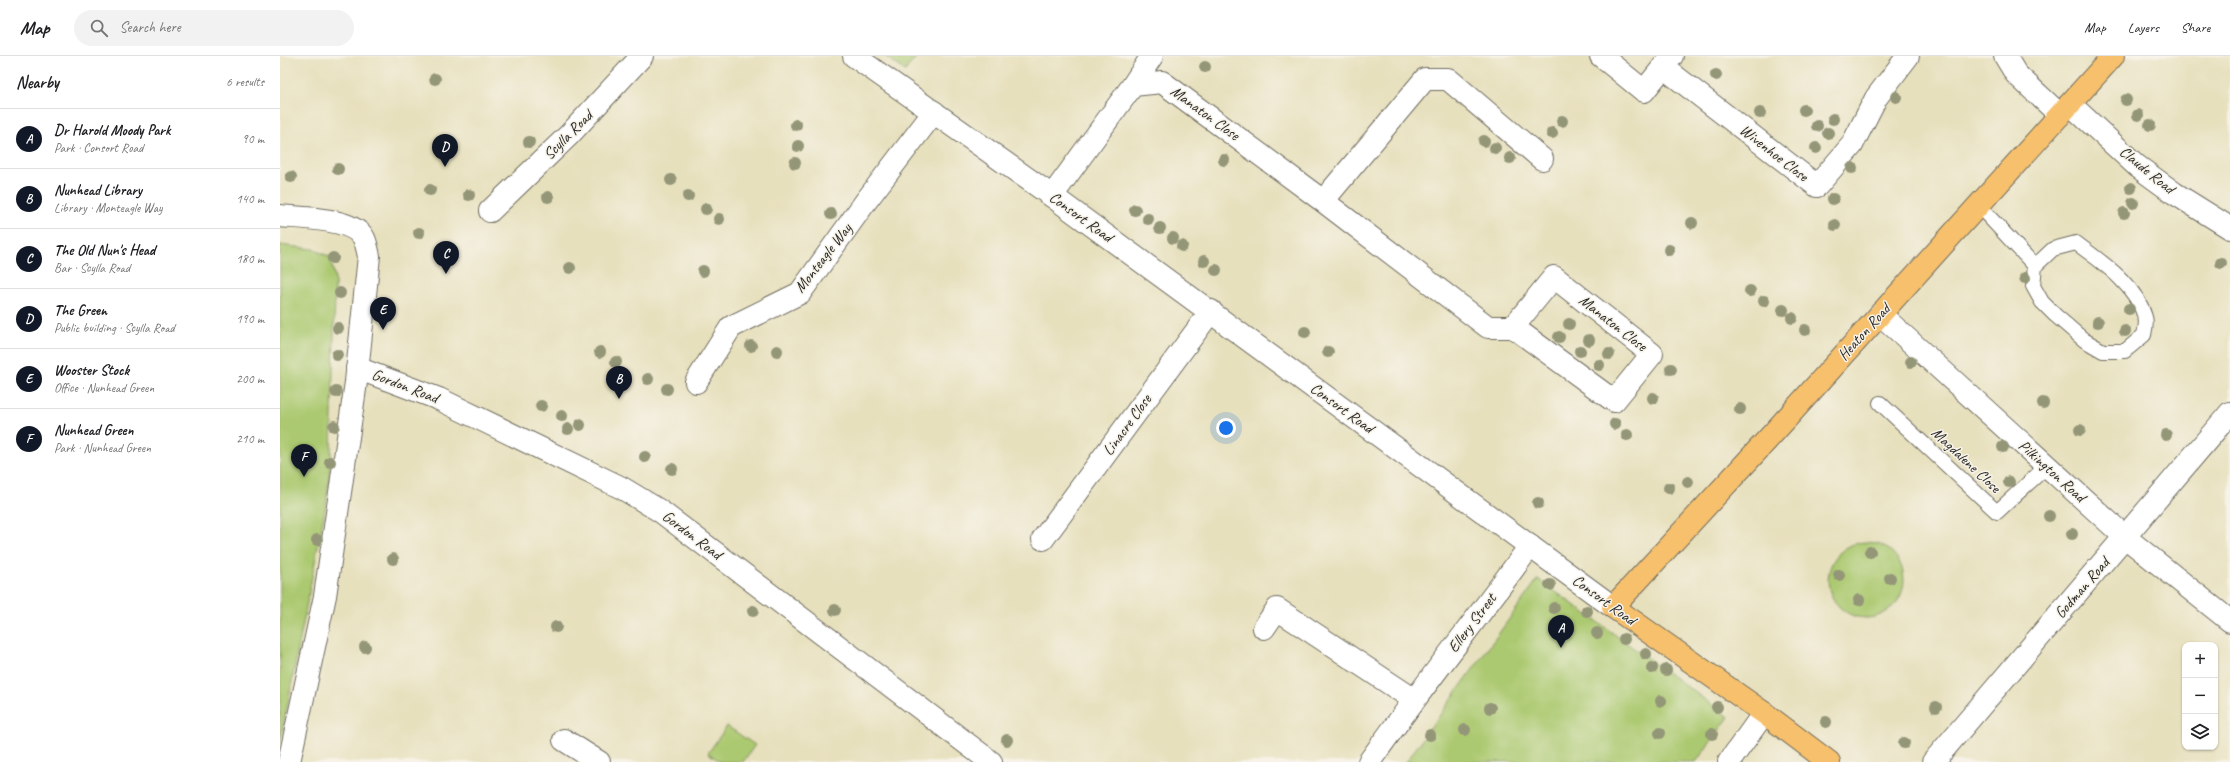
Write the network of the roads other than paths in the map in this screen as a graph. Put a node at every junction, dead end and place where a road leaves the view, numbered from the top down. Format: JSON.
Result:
{"nodes":[{"id":1,"x":642,"y":56,"type":"edge"},
{"id":2,"x":854,"y":56,"type":"edge"},
{"id":3,"x":1152,"y":56,"type":"edge"},
{"id":4,"x":1601,"y":56,"type":"edge"},
{"id":5,"x":1908,"y":56,"type":"edge"},
{"id":6,"x":2006,"y":56,"type":"edge"},
{"id":7,"x":2113,"y":56,"type":"edge"},
{"id":8,"x":1668,"y":62,"type":"edge"},
{"id":9,"x":1133,"y":85,"type":"junction"},
{"id":10,"x":2065,"y":110,"type":"junction"},
{"id":11,"x":934,"y":112,"type":"junction"},
{"id":12,"x":1542,"y":159,"type":"dead end"},
{"id":13,"x":1052,"y":196,"type":"junction"},
{"id":14,"x":1323,"y":201,"type":"junction"},
{"id":15,"x":1978,"y":205,"type":"junction"},
{"id":16,"x":490,"y":211,"type":"dead end"},
{"id":17,"x":280,"y":216,"type":"edge"},
{"id":18,"x":2230,"y":228,"type":"edge"},
{"id":19,"x":2035,"y":266,"type":"junction"},
{"id":20,"x":1211,"y":311,"type":"junction"},
{"id":21,"x":1880,"y":314,"type":"junction"},
{"id":22,"x":1513,"y":327,"type":"junction"},
{"id":23,"x":357,"y":368,"type":"junction"},
{"id":24,"x":696,"y":382,"type":"dead end"},
{"id":25,"x":1880,"y":403,"type":"dead end"},
{"id":26,"x":2230,"y":413,"type":"edge"},
{"id":27,"x":2047,"y":466,"type":"junction"},
{"id":28,"x":2125,"y":537,"type":"junction"},
{"id":29,"x":1043,"y":539,"type":"dead end"},
{"id":30,"x":1530,"y":546,"type":"junction"},
{"id":31,"x":1613,"y":607,"type":"junction"},
{"id":32,"x":2230,"y":621,"type":"edge"},
{"id":33,"x":1264,"y":628,"type":"dead end"},
{"id":34,"x":1413,"y":699,"type":"junction"},
{"id":35,"x":1764,"y":713,"type":"junction"},
{"id":36,"x":564,"y":740,"type":"dead end"},
{"id":37,"x":289,"y":762,"type":"edge"},
{"id":38,"x":599,"y":762,"type":"edge"},
{"id":39,"x":991,"y":762,"type":"edge"},
{"id":40,"x":1369,"y":762,"type":"edge"},
{"id":41,"x":1729,"y":762,"type":"edge"},
{"id":42,"x":1829,"y":762,"type":"edge"},
{"id":43,"x":1933,"y":762,"type":"edge"}],
"edges":[{"from":1,"to":16,"type":"street","name":"Scylla Road"},
{"from":2,"to":11,"type":"street","name":"Consort Road"},
{"from":3,"to":9,"type":"street"},
{"from":4,"to":8,"type":"street","name":"Wivenhoe Close"},
{"from":5,"to":8,"type":"street","name":"Wivenhoe Close"},
{"from":6,"to":10,"type":"street"},
{"from":7,"to":10,"type":"main road","name":"Heaton Road"},
{"from":9,"to":13,"type":"street"},
{"from":9,"to":14,"type":"street","name":"Manaton Close"},
{"from":10,"to":15,"type":"main road","name":"Heaton Road"},
{"from":10,"to":18,"type":"street","name":"Claude Road"},
{"from":11,"to":13,"type":"street","name":"Consort Road"},
{"from":11,"to":24,"type":"street","name":"Monteagle Way"},
{"from":12,"to":14,"type":"street"},
{"from":13,"to":20,"type":"street","name":"Consort Road"},
{"from":14,"to":22,"type":"street","name":"Manaton Close"},
{"from":15,"to":19,"type":"lane"},
{"from":15,"to":21,"type":"main road","name":"Heaton Road"},
{"from":17,"to":23,"type":"street"},
{"from":19,"to":19,"type":"lane"},
{"from":20,"to":29,"type":"street","name":"Linacre Close"},
{"from":20,"to":30,"type":"street","name":"Consort Road"},
{"from":21,"to":27,"type":"street","name":"Pilkington Road"},
{"from":21,"to":31,"type":"main road","name":"Heaton Road"},
{"from":22,"to":22,"type":"street","name":"Manaton Close"},
{"from":23,"to":37,"type":"street"},
{"from":23,"to":39,"type":"street","name":"Gordon Road"},
{"from":25,"to":27,"type":"lane","name":"Magdalene Close"},
{"from":26,"to":28,"type":"street","name":"Godman Road"},
{"from":27,"to":28,"type":"street","name":"Pilkington Road"},
{"from":28,"to":32,"type":"street","name":"Pilkington Road"},
{"from":28,"to":43,"type":"street","name":"Godman Road"},
{"from":30,"to":31,"type":"street","name":"Consort Road"},
{"from":30,"to":34,"type":"street","name":"Ellery Street"},
{"from":31,"to":35,"type":"main road","name":"Consort Road"},
{"from":33,"to":34,"type":"street"},
{"from":34,"to":40,"type":"street","name":"Ellery Street"},
{"from":35,"to":41,"type":"street"},
{"from":35,"to":42,"type":"main road","name":"Consort Road"},
{"from":36,"to":38,"type":"street"}]}
